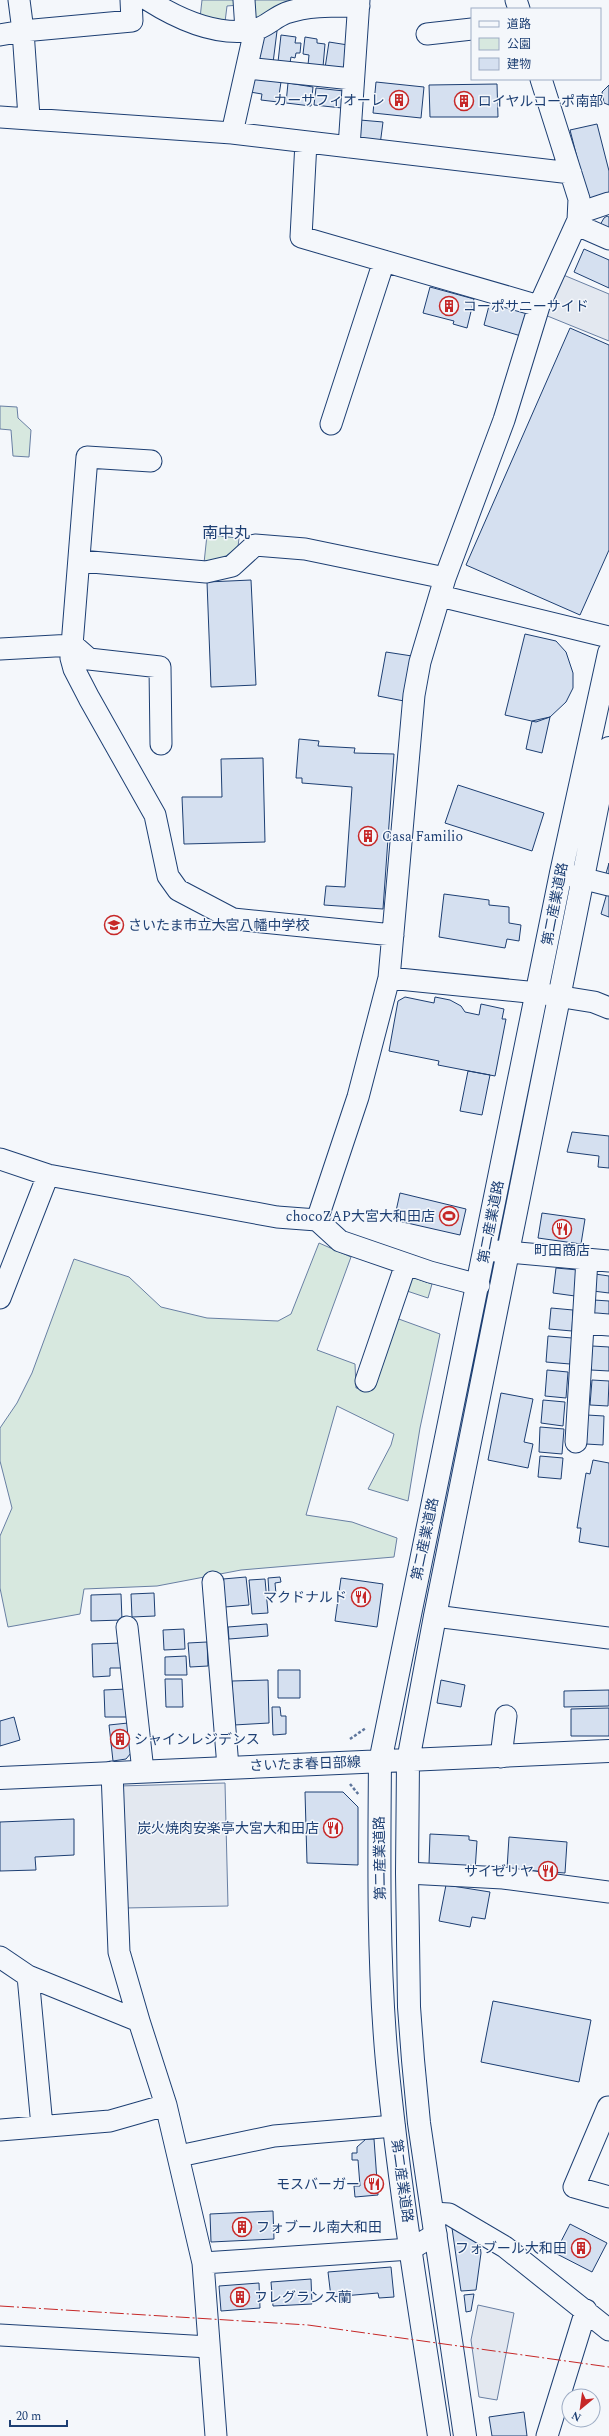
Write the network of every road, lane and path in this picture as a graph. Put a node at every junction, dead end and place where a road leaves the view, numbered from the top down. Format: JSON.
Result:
{"nodes":[{"id":1,"x":19,"y":0,"type":"edge"},
{"id":2,"x":131,"y":0,"type":"edge"},
{"id":3,"x":148,"y":0,"type":"edge"},
{"id":4,"x":244,"y":0,"type":"edge"},
{"id":5,"x":359,"y":3,"type":"edge"},
{"id":6,"x":471,"y":29,"type":"edge"},
{"id":7,"x":251,"y":30,"type":"junction"},
{"id":8,"x":23,"y":31,"type":"junction"},
{"id":9,"x":427,"y":34,"type":"dead end"},
{"id":10,"x":0,"y":35,"type":"edge"},
{"id":11,"x":247,"y":68,"type":"junction"},
{"id":12,"x":352,"y":79,"type":"junction"},
{"id":13,"x":541,"y":80,"type":"edge"},
{"id":14,"x":0,"y":117,"type":"edge"},
{"id":15,"x":29,"y":118,"type":"junction"},
{"id":16,"x":232,"y":133,"type":"junction"},
{"id":17,"x":306,"y":142,"type":"junction"},
{"id":18,"x":349,"y":146,"type":"junction"},
{"id":19,"x":571,"y":173,"type":"junction"},
{"id":20,"x":609,"y":203,"type":"edge"},
{"id":21,"x":578,"y":219,"type":"junction"},
{"id":22,"x":609,"y":239,"type":"edge"},
{"id":23,"x":384,"y":261,"type":"junction"},
{"id":24,"x":539,"y":306,"type":"junction"},
{"id":25,"x":331,"y":424,"type":"dead end"},
{"id":26,"x":151,"y":461,"type":"dead end"},
{"id":27,"x":80,"y":561,"type":"junction"},
{"id":28,"x":442,"y":587,"type":"junction"},
{"id":29,"x":609,"y":637,"type":"edge"},
{"id":30,"x":73,"y":645,"type":"junction"},
{"id":31,"x":0,"y":649,"type":"edge"},
{"id":32,"x":609,"y":652,"type":"edge"},
{"id":33,"x":161,"y":744,"type":"dead end"},
{"id":34,"x":609,"y":748,"type":"edge"},
{"id":35,"x":561,"y":873,"type":"junction"},
{"id":36,"x":584,"y":879,"type":"junction"},
{"id":37,"x":609,"y":885,"type":"edge"},
{"id":38,"x":393,"y":935,"type":"junction"},
{"id":39,"x":389,"y":978,"type":"junction"},
{"id":40,"x":538,"y":993,"type":"junction"},
{"id":41,"x":559,"y":997,"type":"junction"},
{"id":42,"x":609,"y":1008,"type":"edge"},
{"id":43,"x":0,"y":1159,"type":"edge"},
{"id":44,"x":48,"y":1175,"type":"junction"},
{"id":45,"x":317,"y":1220,"type":"junction"},
{"id":46,"x":485,"y":1250,"type":"junction"},
{"id":47,"x":507,"y":1254,"type":"junction"},
{"id":48,"x":587,"y":1259,"type":"junction"},
{"id":49,"x":609,"y":1261,"type":"edge"},
{"id":50,"x":406,"y":1264,"type":"junction"},
{"id":51,"x":479,"y":1285,"type":"junction"},
{"id":52,"x":0,"y":1298,"type":"edge"},
{"id":53,"x":584,"y":1323,"type":"junction"},
{"id":54,"x":609,"y":1325,"type":"edge"},
{"id":55,"x":366,"y":1382,"type":"dead end"},
{"id":56,"x":576,"y":1442,"type":"dead end"},
{"id":57,"x":213,"y":1582,"type":"dead end"},
{"id":58,"x":435,"y":1616,"type":"junction"},
{"id":59,"x":127,"y":1627,"type":"dead end"},
{"id":60,"x":609,"y":1638,"type":"edge"},
{"id":61,"x":506,"y":1716,"type":"dead end"},
{"id":62,"x":368,"y":1726,"type":"dead end"},
{"id":63,"x":350,"y":1739,"type":"dead end"},
{"id":64,"x":609,"y":1751,"type":"edge"},
{"id":65,"x":501,"y":1757,"type":"junction"},
{"id":66,"x":408,"y":1761,"type":"junction"},
{"id":67,"x":380,"y":1762,"type":"junction"},
{"id":68,"x":228,"y":1767,"type":"junction"},
{"id":69,"x":143,"y":1771,"type":"junction"},
{"id":70,"x":112,"y":1772,"type":"junction"},
{"id":71,"x":0,"y":1778,"type":"edge"},
{"id":72,"x":350,"y":1784,"type":"dead end"},
{"id":73,"x":361,"y":1797,"type":"dead end"},
{"id":74,"x":407,"y":1873,"type":"junction"},
{"id":75,"x":609,"y":1892,"type":"edge"},
{"id":76,"x":0,"y":1957,"type":"edge"},
{"id":77,"x":28,"y":1976,"type":"junction"},
{"id":78,"x":140,"y":2022,"type":"junction"},
{"id":79,"x":166,"y":2105,"type":"junction"},
{"id":80,"x":608,"y":2106,"type":"edge"},
{"id":81,"x":42,"y":2126,"type":"junction"},
{"id":82,"x":394,"y":2126,"type":"junction"},
{"id":83,"x":0,"y":2130,"type":"edge"},
{"id":84,"x":179,"y":2156,"type":"junction"},
{"id":85,"x":609,"y":2197,"type":"edge"},
{"id":86,"x":434,"y":2223,"type":"junction"},
{"id":87,"x":411,"y":2249,"type":"junction"},
{"id":88,"x":203,"y":2263,"type":"junction"},
{"id":89,"x":586,"y":2310,"type":"junction"},
{"id":90,"x":609,"y":2330,"type":"edge"},
{"id":91,"x":0,"y":2334,"type":"edge"},
{"id":92,"x":209,"y":2347,"type":"junction"},
{"id":93,"x":216,"y":2436,"type":"edge"},
{"id":94,"x":439,"y":2436,"type":"edge"},
{"id":95,"x":465,"y":2436,"type":"edge"},
{"id":96,"x":547,"y":2436,"type":"edge"}],
"edges":[{"from":1,"to":8,"type":"street"},
{"from":2,"to":8,"type":"street"},
{"from":3,"to":7,"type":"street"},
{"from":4,"to":7,"type":"street"},
{"from":5,"to":7,"type":"street"},
{"from":5,"to":12,"type":"street"},
{"from":6,"to":9,"type":"street"},
{"from":7,"to":11,"type":"street"},
{"from":8,"to":10,"type":"street"},
{"from":8,"to":15,"type":"street"},
{"from":11,"to":12,"type":"street"},
{"from":11,"to":16,"type":"street"},
{"from":12,"to":18,"type":"street"},
{"from":13,"to":19,"type":"street"},
{"from":14,"to":15,"type":"street"},
{"from":15,"to":16,"type":"street"},
{"from":16,"to":17,"type":"street"},
{"from":17,"to":18,"type":"street"},
{"from":17,"to":23,"type":"street"},
{"from":18,"to":19,"type":"street"},
{"from":19,"to":21,"type":"street"},
{"from":20,"to":21,"type":"street"},
{"from":21,"to":22,"type":"street"},
{"from":21,"to":24,"type":"street"},
{"from":23,"to":24,"type":"street"},
{"from":23,"to":25,"type":"street"},
{"from":24,"to":28,"type":"street"},
{"from":26,"to":27,"type":"street"},
{"from":27,"to":28,"type":"street"},
{"from":27,"to":30,"type":"street"},
{"from":28,"to":29,"type":"street"},
{"from":28,"to":38,"type":"street"},
{"from":30,"to":31,"type":"street"},
{"from":30,"to":33,"type":"street"},
{"from":30,"to":38,"type":"street"},
{"from":32,"to":35,"type":"main road","name":"第二産業道路"},
{"from":34,"to":36,"type":"main road","name":"第二産業道路"},
{"from":35,"to":36,"type":"street"},
{"from":35,"to":40,"type":"main road","name":"第二産業道路"},
{"from":36,"to":37,"type":"street"},
{"from":36,"to":41,"type":"main road","name":"第二産業道路"},
{"from":38,"to":39,"type":"street"},
{"from":39,"to":40,"type":"street"},
{"from":39,"to":45,"type":"street"},
{"from":40,"to":41,"type":"street"},
{"from":40,"to":46,"type":"main road","name":"第二産業道路"},
{"from":41,"to":42,"type":"street"},
{"from":41,"to":47,"type":"main road","name":"第二産業道路"},
{"from":43,"to":44,"type":"street"},
{"from":44,"to":45,"type":"street"},
{"from":44,"to":52,"type":"street"},
{"from":45,"to":50,"type":"street"},
{"from":46,"to":47,"type":"street"},
{"from":46,"to":51,"type":"main road","name":"第二産業道路"},
{"from":47,"to":48,"type":"street"},
{"from":47,"to":58,"type":"main road","name":"第二産業道路"},
{"from":48,"to":49,"type":"street"},
{"from":48,"to":53,"type":"street"},
{"from":50,"to":51,"type":"street"},
{"from":50,"to":55,"type":"street"},
{"from":51,"to":67,"type":"main road","name":"第二産業道路"},
{"from":53,"to":54,"type":"street"},
{"from":53,"to":56,"type":"street"},
{"from":57,"to":68,"type":"street"},
{"from":58,"to":60,"type":"street"},
{"from":58,"to":66,"type":"main road","name":"第二産業道路"},
{"from":59,"to":69,"type":"street"},
{"from":61,"to":65,"type":"street"},
{"from":62,"to":63,"type":"path"},
{"from":64,"to":65,"type":"main road","name":"さいたま春日部線"},
{"from":65,"to":66,"type":"main road","name":"さいたま春日部線"},
{"from":66,"to":67,"type":"main road","name":"さいたま春日部線"},
{"from":66,"to":74,"type":"main road","name":"第二産業道路"},
{"from":67,"to":68,"type":"main road","name":"さいたま春日部線"},
{"from":67,"to":82,"type":"main road","name":"第二産業道路"},
{"from":68,"to":69,"type":"main road","name":"さいたま春日部線"},
{"from":69,"to":70,"type":"main road","name":"さいたま春日部線"},
{"from":70,"to":71,"type":"main road","name":"さいたま春日部線"},
{"from":70,"to":78,"type":"street"},
{"from":72,"to":73,"type":"path"},
{"from":74,"to":75,"type":"street"},
{"from":74,"to":86,"type":"main road","name":"第二産業道路"},
{"from":76,"to":77,"type":"street"},
{"from":77,"to":78,"type":"street"},
{"from":77,"to":81,"type":"street"},
{"from":78,"to":79,"type":"street"},
{"from":79,"to":81,"type":"street"},
{"from":79,"to":84,"type":"street"},
{"from":80,"to":85,"type":"street"},
{"from":81,"to":83,"type":"street"},
{"from":82,"to":84,"type":"street"},
{"from":82,"to":87,"type":"main road","name":"第二産業道路"},
{"from":84,"to":88,"type":"street"},
{"from":86,"to":87,"type":"street"},
{"from":86,"to":89,"type":"street"},
{"from":86,"to":95,"type":"main road","name":"第二産業道路"},
{"from":87,"to":88,"type":"street"},
{"from":87,"to":94,"type":"main road","name":"第二産業道路"},
{"from":88,"to":92,"type":"street"},
{"from":89,"to":90,"type":"street"},
{"from":89,"to":96,"type":"street"},
{"from":91,"to":92,"type":"street"},
{"from":92,"to":93,"type":"street"}]}
